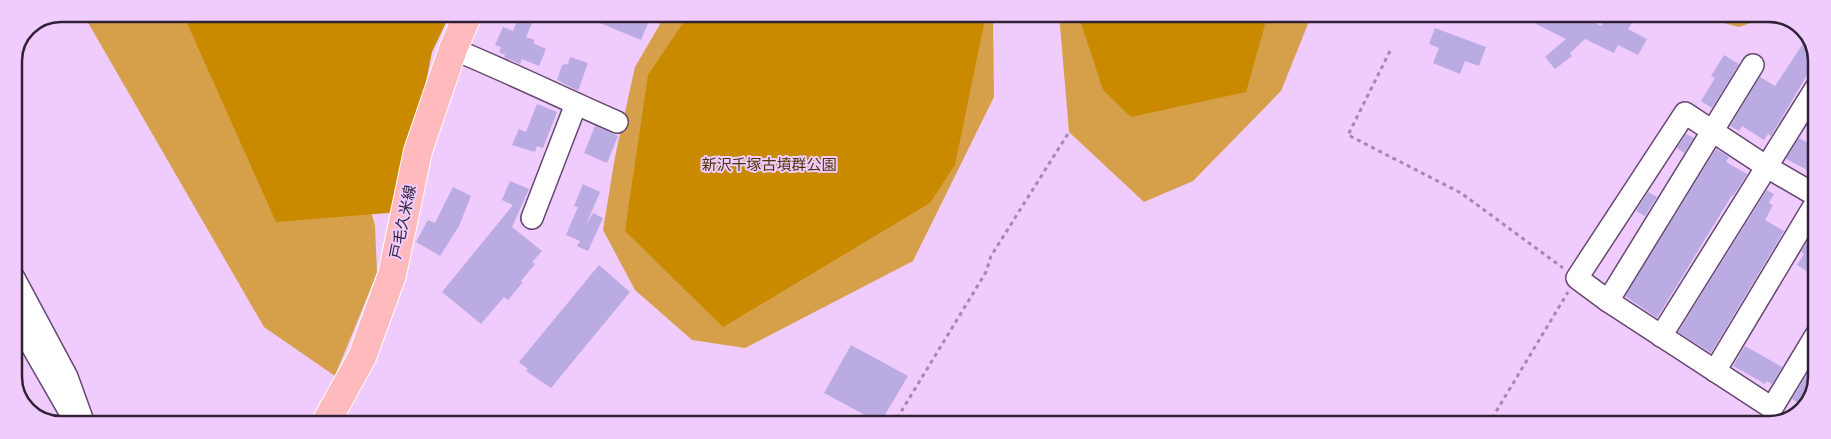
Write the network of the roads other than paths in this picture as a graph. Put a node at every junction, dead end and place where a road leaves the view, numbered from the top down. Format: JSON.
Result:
{"nodes":[{"id":1,"x":465,"y":22,"type":"edge"},
{"id":2,"x":453,"y":49,"type":"junction"},
{"id":3,"x":1753,"y":65,"type":"dead end"},
{"id":4,"x":1808,"y":101,"type":"edge"},
{"id":5,"x":576,"y":104,"type":"junction"},
{"id":6,"x":617,"y":122,"type":"dead end"},
{"id":7,"x":1713,"y":132,"type":"junction"},
{"id":8,"x":1767,"y":167,"type":"junction"},
{"id":9,"x":1808,"y":191,"type":"edge"},
{"id":10,"x":1808,"y":216,"type":"edge"},
{"id":11,"x":532,"y":218,"type":"dead end"},
{"id":12,"x":23,"y":294,"type":"edge"},
{"id":13,"x":1608,"y":301,"type":"junction"},
{"id":14,"x":23,"y":331,"type":"edge"},
{"id":15,"x":1661,"y":336,"type":"junction"},
{"id":16,"x":1808,"y":348,"type":"edge"},
{"id":17,"x":1715,"y":371,"type":"junction"},
{"id":18,"x":73,"y":416,"type":"edge"},
{"id":19,"x":81,"y":416,"type":"edge"},
{"id":20,"x":329,"y":416,"type":"edge"}],
"edges":[{"from":1,"to":2,"type":"main road","name":"戸毛久米線"},
{"from":2,"to":5,"type":"street"},
{"from":2,"to":20,"type":"main road","name":"戸毛久米線"},
{"from":3,"to":7,"type":"street"},
{"from":4,"to":8,"type":"street"},
{"from":5,"to":6,"type":"street"},
{"from":5,"to":11,"type":"street"},
{"from":7,"to":8,"type":"street"},
{"from":7,"to":13,"type":"street"},
{"from":7,"to":13,"type":"street"},
{"from":8,"to":9,"type":"street"},
{"from":8,"to":15,"type":"street"},
{"from":10,"to":17,"type":"street"},
{"from":12,"to":19,"type":"street"},
{"from":13,"to":15,"type":"street"},
{"from":14,"to":18,"type":"street"},
{"from":15,"to":17,"type":"street"},
{"from":16,"to":17,"type":"street"}]}
